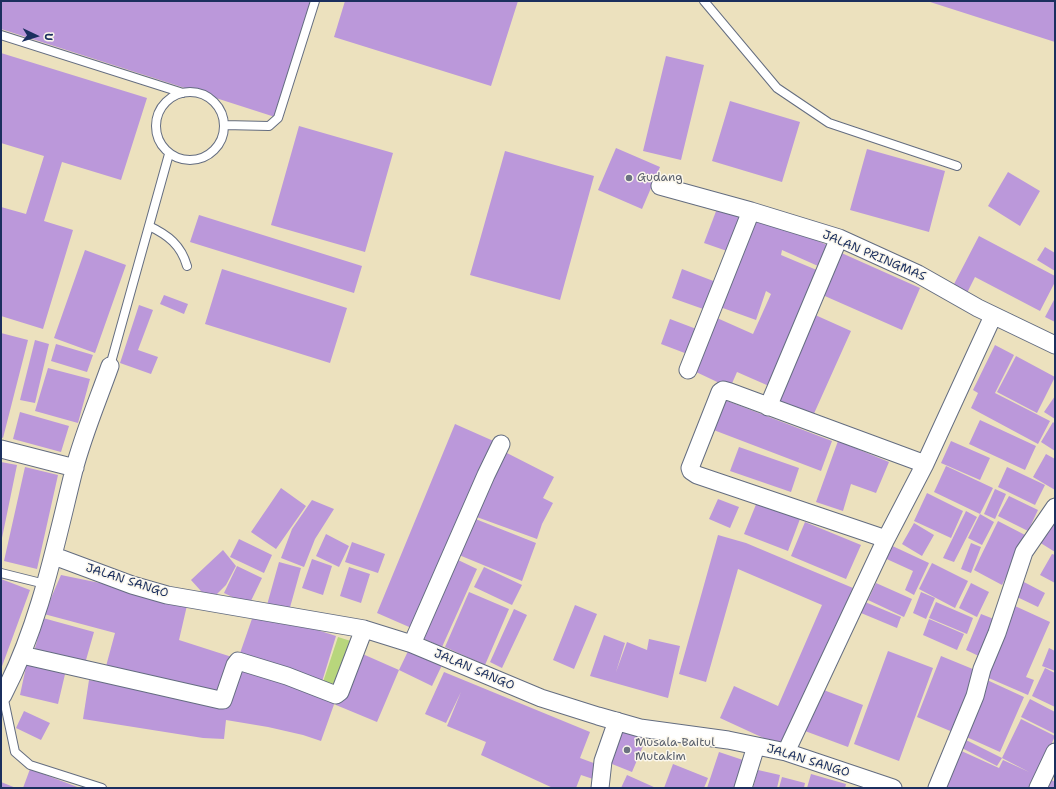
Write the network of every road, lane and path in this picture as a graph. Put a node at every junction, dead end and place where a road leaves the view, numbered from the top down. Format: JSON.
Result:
{"nodes":[{"id":1,"x":315,"y":1,"type":"edge"},
{"id":2,"x":704,"y":1,"type":"edge"},
{"id":3,"x":1,"y":35,"type":"edge"},
{"id":4,"x":183,"y":93,"type":"junction"},
{"id":5,"x":224,"y":125,"type":"junction"},
{"id":6,"x":169,"y":154,"type":"junction"},
{"id":7,"x":957,"y":166,"type":"dead end"},
{"id":8,"x":660,"y":186,"type":"dead end"},
{"id":9,"x":751,"y":211,"type":"junction"},
{"id":10,"x":149,"y":226,"type":"junction"},
{"id":11,"x":839,"y":238,"type":"junction"},
{"id":12,"x":187,"y":266,"type":"dead end"},
{"id":13,"x":993,"y":316,"type":"junction"},
{"id":14,"x":1055,"y":345,"type":"edge"},
{"id":15,"x":110,"y":366,"type":"joint"},
{"id":16,"x":688,"y":370,"type":"dead end"},
{"id":17,"x":768,"y":407,"type":"junction"},
{"id":18,"x":501,"y":444,"type":"dead end"},
{"id":19,"x":1,"y":449,"type":"edge"},
{"id":20,"x":925,"y":464,"type":"junction"},
{"id":21,"x":75,"y":468,"type":"junction"},
{"id":22,"x":1055,"y":507,"type":"edge"},
{"id":23,"x":886,"y":539,"type":"junction"},
{"id":24,"x":54,"y":556,"type":"junction"},
{"id":25,"x":1,"y":573,"type":"edge"},
{"id":26,"x":46,"y":584,"type":"junction"},
{"id":27,"x":364,"y":629,"type":"junction"},
{"id":28,"x":412,"y":644,"type":"junction"},
{"id":29,"x":22,"y":655,"type":"junction"},
{"id":30,"x":2,"y":695,"type":"edge"},
{"id":31,"x":617,"y":721,"type":"junction"},
{"id":32,"x":756,"y":746,"type":"junction"},
{"id":33,"x":786,"y":752,"type":"junction"},
{"id":34,"x":1055,"y":752,"type":"edge"},
{"id":35,"x":102,"y":788,"type":"edge"},
{"id":36,"x":600,"y":788,"type":"edge"},
{"id":37,"x":744,"y":788,"type":"edge"},
{"id":38,"x":893,"y":788,"type":"edge"},
{"id":39,"x":937,"y":788,"type":"edge"},
{"id":40,"x":1038,"y":788,"type":"edge"}],
"edges":[{"from":1,"to":5,"type":"lane"},
{"from":2,"to":7,"type":"lane"},
{"from":3,"to":4,"type":"lane"},
{"from":4,"to":5,"type":"lane"},
{"from":4,"to":6,"type":"lane"},
{"from":5,"to":6,"type":"lane"},
{"from":6,"to":10,"type":"lane"},
{"from":8,"to":9,"type":"street","name":"JALAN PRINGMAS"},
{"from":9,"to":11,"type":"street","name":"JALAN PRINGMAS"},
{"from":9,"to":16,"type":"street"},
{"from":10,"to":12,"type":"lane"},
{"from":10,"to":15,"type":"lane"},
{"from":11,"to":13,"type":"street","name":"JALAN PRINGMAS"},
{"from":11,"to":17,"type":"street"},
{"from":13,"to":14,"type":"street","name":"JALAN PRINGMAS"},
{"from":13,"to":20,"type":"street"},
{"from":15,"to":21,"type":"street"},
{"from":17,"to":20,"type":"street"},
{"from":17,"to":23,"type":"street"},
{"from":18,"to":28,"type":"street"},
{"from":19,"to":21,"type":"street"},
{"from":20,"to":23,"type":"street"},
{"from":21,"to":24,"type":"street"},
{"from":22,"to":39,"type":"street"},
{"from":23,"to":33,"type":"street"},
{"from":24,"to":26,"type":"street"},
{"from":24,"to":27,"type":"street","name":"JALAN SANGO"},
{"from":25,"to":26,"type":"lane"},
{"from":26,"to":29,"type":"street"},
{"from":27,"to":28,"type":"street","name":"JALAN SANGO"},
{"from":27,"to":29,"type":"street"},
{"from":28,"to":31,"type":"street","name":"JALAN SANGO"},
{"from":29,"to":30,"type":"street"},
{"from":30,"to":35,"type":"lane"},
{"from":31,"to":32,"type":"street","name":"JALAN SANGO"},
{"from":31,"to":36,"type":"street"},
{"from":32,"to":33,"type":"street","name":"JALAN SANGO"},
{"from":32,"to":37,"type":"street"},
{"from":33,"to":38,"type":"street","name":"JALAN SANGO"},
{"from":34,"to":40,"type":"street"}]}
